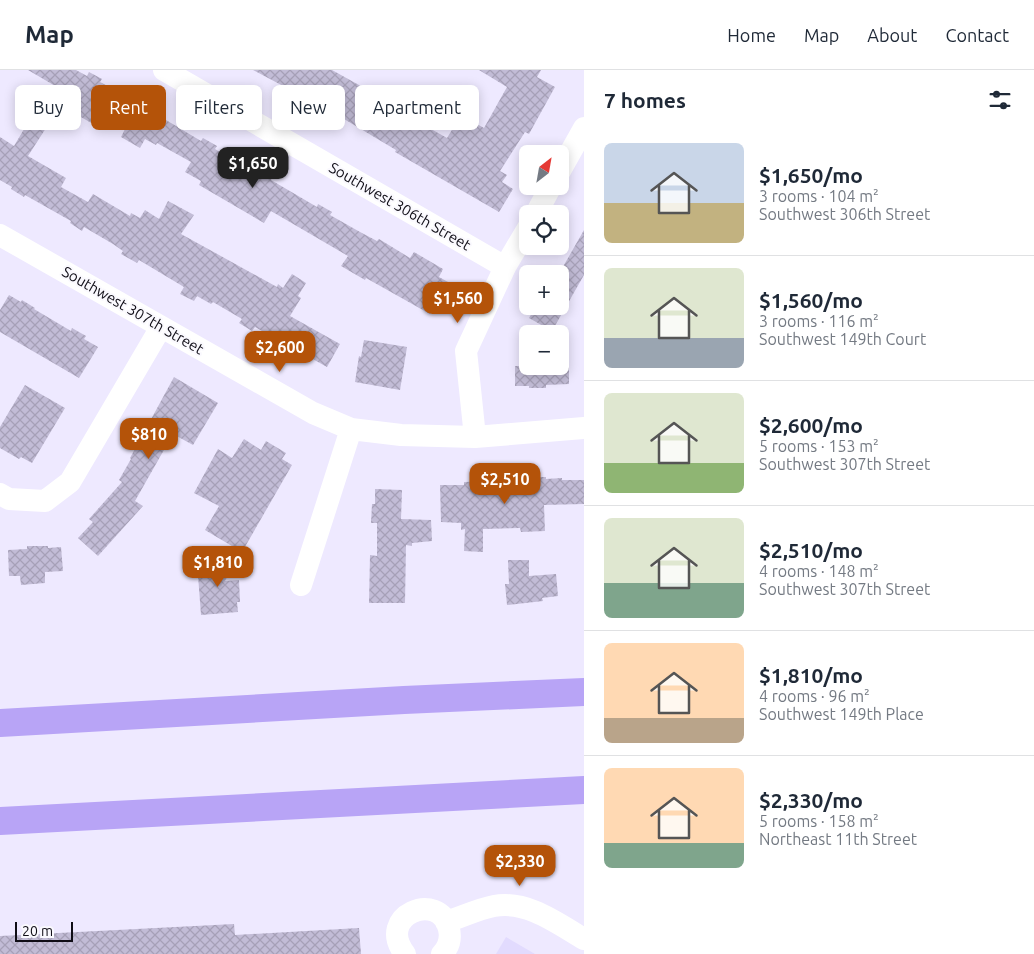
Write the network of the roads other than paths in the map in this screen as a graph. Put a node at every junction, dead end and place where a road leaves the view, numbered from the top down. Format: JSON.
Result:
{"nodes":[{"id":1,"x":164,"y":70,"type":"edge"},
{"id":2,"x":584,"y":128,"type":"edge"},
{"id":3,"x":569,"y":155,"type":"edge"},
{"id":4,"x":0,"y":235,"type":"edge"},
{"id":5,"x":519,"y":244,"type":"edge"},
{"id":6,"x":506,"y":267,"type":"junction"},
{"id":7,"x":161,"y":327,"type":"junction"},
{"id":8,"x":584,"y":428,"type":"edge"},
{"id":9,"x":352,"y":429,"type":"junction"},
{"id":10,"x":475,"y":437,"type":"junction"},
{"id":11,"x":0,"y":494,"type":"edge"},
{"id":12,"x":301,"y":585,"type":"dead end"},
{"id":13,"x":584,"y":692,"type":"edge"},
{"id":14,"x":0,"y":723,"type":"edge"},
{"id":15,"x":584,"y":790,"type":"edge"},
{"id":16,"x":0,"y":821,"type":"edge"},
{"id":17,"x":446,"y":922,"type":"junction"},
{"id":18,"x":584,"y":939,"type":"edge"},
{"id":19,"x":405,"y":954,"type":"edge"},
{"id":20,"x":442,"y":954,"type":"edge"}],
"edges":[{"from":1,"to":6,"type":"street","name":"Southwest 306th Street"},
{"from":2,"to":3,"type":"street"},
{"from":4,"to":7,"type":"street","name":"Southwest 307th Street"},
{"from":5,"to":6,"type":"street"},
{"from":6,"to":10,"type":"street"},
{"from":7,"to":9,"type":"street","name":"Southwest 307th Street"},
{"from":7,"to":11,"type":"street"},
{"from":8,"to":10,"type":"street","name":"Southwest 307th Street"},
{"from":9,"to":10,"type":"street","name":"Southwest 307th Street"},
{"from":9,"to":12,"type":"street"},
{"from":13,"to":14,"type":"highway"},
{"from":15,"to":16,"type":"highway"},
{"from":17,"to":18,"type":"street"},
{"from":17,"to":19,"type":"street"},
{"from":17,"to":20,"type":"street"}]}
